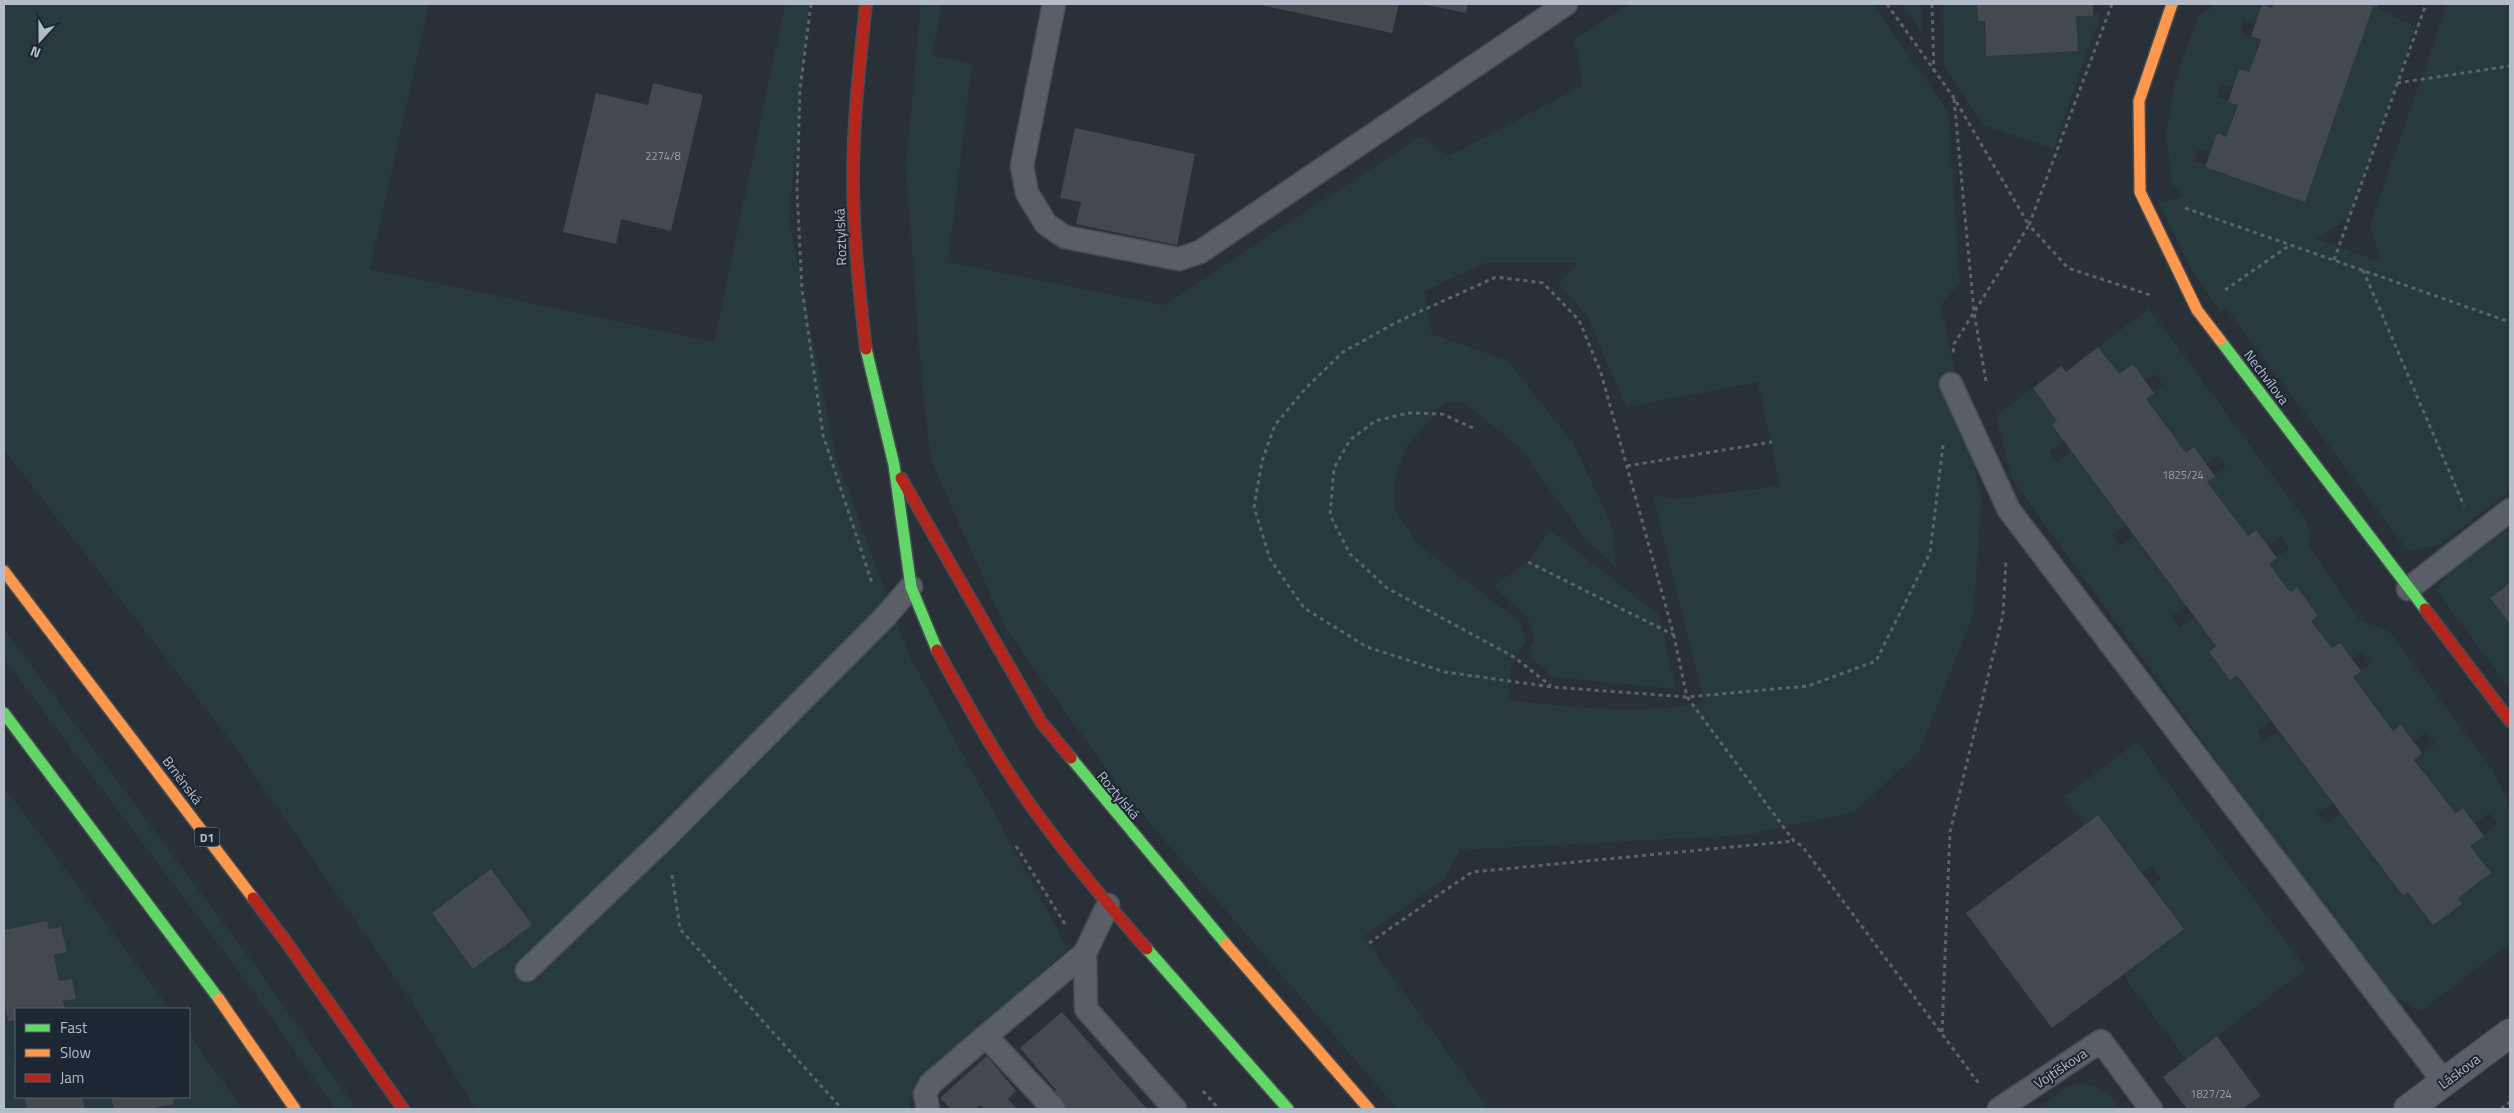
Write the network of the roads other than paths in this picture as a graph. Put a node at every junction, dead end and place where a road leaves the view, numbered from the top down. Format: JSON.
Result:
{"nodes":[{"id":1,"x":866,"y":4,"type":"edge"},
{"id":2,"x":1054,"y":4,"type":"edge"},
{"id":3,"x":1566,"y":4,"type":"edge"},
{"id":4,"x":2172,"y":4,"type":"edge"},
{"id":5,"x":1951,"y":384,"type":"road end"},
{"id":6,"x":894,"y":465,"type":"junction"},
{"id":7,"x":2510,"y":510,"type":"edge"},
{"id":8,"x":4,"y":571,"type":"edge"},
{"id":9,"x":910,"y":587,"type":"junction"},
{"id":10,"x":2408,"y":589,"type":"junction"},
{"id":11,"x":4,"y":713,"type":"edge"},
{"id":12,"x":2510,"y":721,"type":"edge"},
{"id":13,"x":1108,"y":905,"type":"junction"},
{"id":14,"x":1085,"y":953,"type":"junction"},
{"id":15,"x":527,"y":970,"type":"dead end"},
{"id":16,"x":2510,"y":1033,"type":"edge"},
{"id":17,"x":986,"y":1036,"type":"junction"},
{"id":18,"x":2444,"y":1082,"type":"junction"},
{"id":19,"x":295,"y":1109,"type":"edge"},
{"id":20,"x":403,"y":1109,"type":"edge"},
{"id":21,"x":928,"y":1109,"type":"edge"},
{"id":22,"x":1054,"y":1109,"type":"edge"},
{"id":23,"x":1175,"y":1109,"type":"edge"},
{"id":24,"x":1288,"y":1109,"type":"edge"},
{"id":25,"x":1369,"y":1109,"type":"edge"},
{"id":26,"x":1999,"y":1109,"type":"edge"},
{"id":27,"x":2151,"y":1109,"type":"edge"},
{"id":28,"x":2408,"y":1109,"type":"edge"}],
"edges":[{"from":1,"to":6,"type":"main road","name":"Roztylská"},
{"from":2,"to":3,"type":"lane"},
{"from":4,"to":10,"type":"main road","name":"Nechvílova"},
{"from":5,"to":18,"type":"lane"},
{"from":6,"to":9,"type":"main road","name":"Roztylská"},
{"from":6,"to":25,"type":"main road","name":"Roztylská"},
{"from":7,"to":10,"type":"lane"},
{"from":8,"to":20,"type":"main road","name":"Brněnská","number":"D1"},
{"from":9,"to":13,"type":"main road","name":"Roztylská"},
{"from":9,"to":15,"type":"lane"},
{"from":10,"to":12,"type":"main road","name":"Nechvílova"},
{"from":11,"to":19,"type":"main road"},
{"from":13,"to":14,"type":"lane"},
{"from":13,"to":24,"type":"main road","name":"Roztylská"},
{"from":14,"to":17,"type":"lane"},
{"from":14,"to":23,"type":"lane"},
{"from":16,"to":18,"type":"street","name":"Láskova"},
{"from":17,"to":21,"type":"lane"},
{"from":17,"to":22,"type":"lane"},
{"from":18,"to":28,"type":"street","name":"Láskova"},
{"from":26,"to":27,"type":"lane","name":"Vojtíškova"}]}
